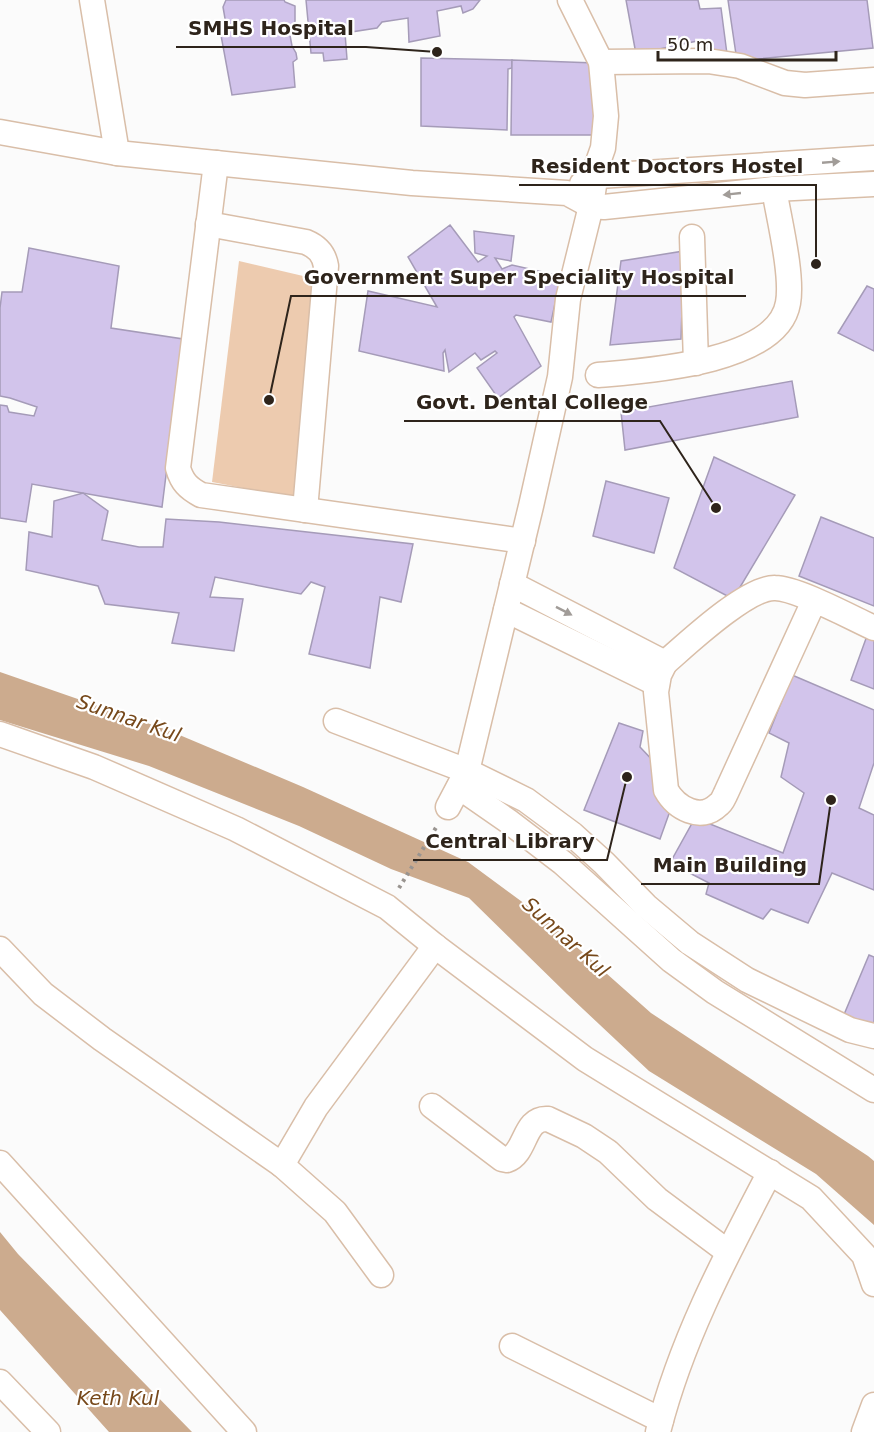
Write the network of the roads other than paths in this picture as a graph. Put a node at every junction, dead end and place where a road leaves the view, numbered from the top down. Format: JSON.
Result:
{"nodes":[{"id":1,"x":92,"y":0,"type":"edge"},
{"id":2,"x":570,"y":0,"type":"edge"},
{"id":3,"x":601,"y":62,"type":"junction"},
{"id":4,"x":874,"y":80,"type":"edge"},
{"id":5,"x":0,"y":132,"type":"edge"},
{"id":6,"x":117,"y":153,"type":"junction"},
{"id":7,"x":874,"y":158,"type":"edge"},
{"id":8,"x":216,"y":163,"type":"junction"},
{"id":9,"x":595,"y":176,"type":"junction"},
{"id":10,"x":874,"y":184,"type":"edge"},
{"id":11,"x":774,"y":189,"type":"junction"},
{"id":12,"x":567,"y":193,"type":"junction"},
{"id":13,"x":591,"y":206,"type":"junction"},
{"id":14,"x":208,"y":224,"type":"junction"},
{"id":15,"x":692,"y":237,"type":"dead end"},
{"id":16,"x":696,"y":363,"type":"junction"},
{"id":17,"x":598,"y":375,"type":"dead end"},
{"id":18,"x":304,"y":510,"type":"junction"},
{"id":19,"x":523,"y":541,"type":"junction"},
{"id":20,"x":512,"y":584,"type":"junction"},
{"id":21,"x":814,"y":601,"type":"junction"},
{"id":22,"x":506,"y":610,"type":"junction"},
{"id":23,"x":874,"y":628,"type":"edge"},
{"id":24,"x":661,"y":674,"type":"junction"},
{"id":25,"x":336,"y":722,"type":"dead end"},
{"id":26,"x":0,"y":734,"type":"edge"},
{"id":27,"x":458,"y":788,"type":"junction"},
{"id":28,"x":435,"y":946,"type":"junction"},
{"id":29,"x":0,"y":949,"type":"edge"},
{"id":30,"x":874,"y":1036,"type":"edge"},
{"id":31,"x":874,"y":1090,"type":"edge"},
{"id":32,"x":432,"y":1106,"type":"dead end"},
{"id":33,"x":0,"y":1163,"type":"edge"},
{"id":34,"x":282,"y":1165,"type":"junction"},
{"id":35,"x":770,"y":1172,"type":"junction"},
{"id":36,"x":728,"y":1252,"type":"junction"},
{"id":37,"x":381,"y":1275,"type":"dead end"},
{"id":38,"x":874,"y":1284,"type":"edge"},
{"id":39,"x":512,"y":1346,"type":"dead end"},
{"id":40,"x":0,"y":1382,"type":"edge"},
{"id":41,"x":874,"y":1405,"type":"edge"},
{"id":42,"x":659,"y":1426,"type":"edge"},
{"id":43,"x":48,"y":1432,"type":"edge"},
{"id":44,"x":244,"y":1432,"type":"edge"},
{"id":45,"x":864,"y":1432,"type":"edge"}],
"edges":[{"from":1,"to":6,"type":"street"},
{"from":2,"to":3,"type":"street"},
{"from":3,"to":4,"type":"street"},
{"from":3,"to":9,"type":"street"},
{"from":5,"to":6,"type":"street"},
{"from":6,"to":8,"type":"street"},
{"from":9,"to":7,"type":"street","one_way":true},
{"from":8,"to":12,"type":"street"},
{"from":8,"to":14,"type":"street"},
{"from":9,"to":12,"type":"street"},
{"from":9,"to":13,"type":"street"},
{"from":10,"to":11,"type":"street"},
{"from":11,"to":13,"type":"street","one_way":true},
{"from":11,"to":16,"type":"street"},
{"from":12,"to":13,"type":"street"},
{"from":13,"to":19,"type":"street"},
{"from":14,"to":18,"type":"street"},
{"from":14,"to":18,"type":"street"},
{"from":15,"to":16,"type":"street"},
{"from":16,"to":17,"type":"street"},
{"from":18,"to":19,"type":"street"},
{"from":19,"to":20,"type":"street"},
{"from":20,"to":22,"type":"street"},
{"from":20,"to":24,"type":"street","one_way":true},
{"from":21,"to":23,"type":"street"},
{"from":21,"to":24,"type":"street"},
{"from":21,"to":24,"type":"street"},
{"from":22,"to":24,"type":"street"},
{"from":22,"to":27,"type":"street"},
{"from":25,"to":27,"type":"street"},
{"from":26,"to":28,"type":"street"},
{"from":27,"to":30,"type":"street"},
{"from":27,"to":31,"type":"street"},
{"from":28,"to":34,"type":"street"},
{"from":28,"to":35,"type":"street"},
{"from":29,"to":34,"type":"street"},
{"from":32,"to":36,"type":"street"},
{"from":33,"to":44,"type":"street"},
{"from":34,"to":37,"type":"street"},
{"from":35,"to":36,"type":"street"},
{"from":35,"to":38,"type":"street"},
{"from":36,"to":42,"type":"street"},
{"from":39,"to":42,"type":"street"},
{"from":40,"to":43,"type":"street"},
{"from":41,"to":45,"type":"street"}]}
